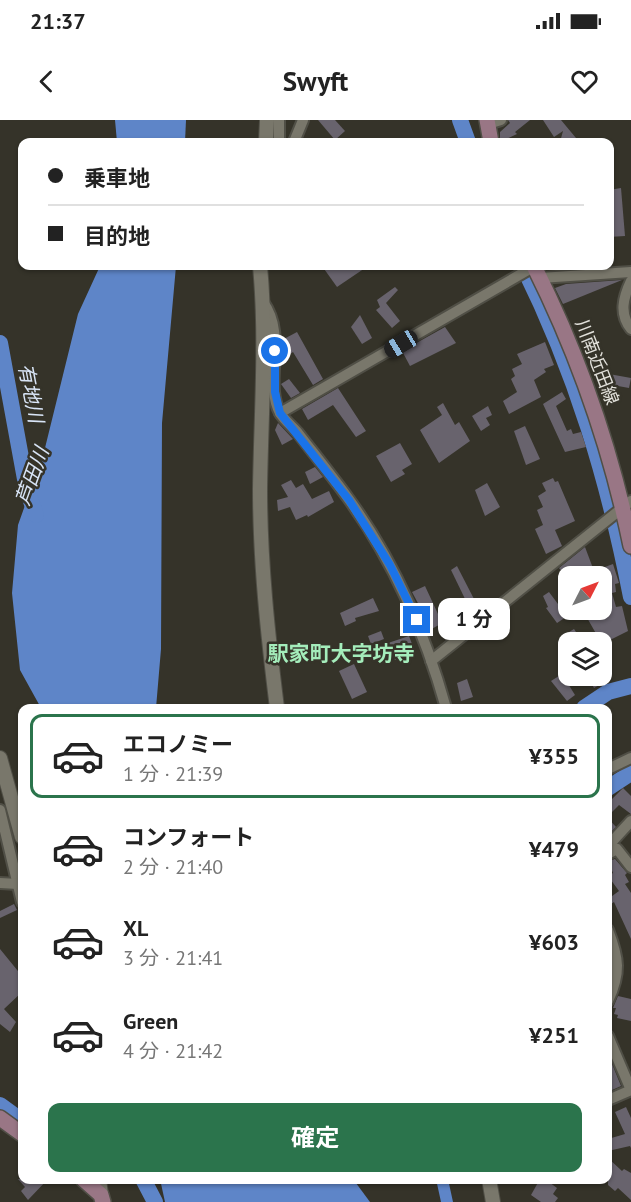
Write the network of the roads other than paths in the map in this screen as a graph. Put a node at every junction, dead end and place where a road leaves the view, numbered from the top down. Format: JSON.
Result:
{"nodes":[{"id":1,"x":267,"y":120,"type":"edge"},
{"id":2,"x":279,"y":120,"type":"edge"},
{"id":3,"x":303,"y":120,"type":"edge"},
{"id":4,"x":492,"y":121,"type":"edge"},
{"id":5,"x":266,"y":138,"type":"edge"},
{"id":6,"x":279,"y":138,"type":"edge"},
{"id":7,"x":296,"y":138,"type":"edge"},
{"id":8,"x":491,"y":138,"type":"edge"},
{"id":9,"x":261,"y":270,"type":"edge"},
{"id":10,"x":536,"y":270,"type":"edge"},
{"id":11,"x":631,"y":272,"type":"edge"},
{"id":12,"x":631,"y":281,"type":"edge"},
{"id":13,"x":264,"y":302,"type":"junction"},
{"id":14,"x":631,"y":329,"type":"edge"},
{"id":15,"x":280,"y":413,"type":"junction"},
{"id":16,"x":627,"y":505,"type":"edge"},
{"id":17,"x":631,"y":546,"type":"edge"},
{"id":18,"x":431,"y":661,"type":"junction"},
{"id":19,"x":276,"y":704,"type":"edge"},
{"id":20,"x":445,"y":704,"type":"edge"},
{"id":21,"x":0,"y":758,"type":"edge"},
{"id":22,"x":631,"y":758,"type":"edge"},
{"id":23,"x":612,"y":767,"type":"edge"},
{"id":24,"x":0,"y":810,"type":"edge"},
{"id":25,"x":631,"y":821,"type":"edge"},
{"id":26,"x":18,"y":823,"type":"edge"},
{"id":27,"x":612,"y":842,"type":"edge"},
{"id":28,"x":612,"y":852,"type":"edge"},
{"id":29,"x":631,"y":867,"type":"edge"},
{"id":30,"x":0,"y":883,"type":"edge"},
{"id":31,"x":18,"y":884,"type":"joint"},
{"id":32,"x":612,"y":944,"type":"edge"},
{"id":33,"x":612,"y":992,"type":"edge"},
{"id":34,"x":612,"y":1045,"type":"edge"},
{"id":35,"x":631,"y":1090,"type":"edge"},
{"id":36,"x":612,"y":1099,"type":"edge"},
{"id":37,"x":0,"y":1118,"type":"edge"},
{"id":38,"x":18,"y":1131,"type":"edge"},
{"id":39,"x":87,"y":1184,"type":"edge"},
{"id":40,"x":99,"y":1184,"type":"edge"},
{"id":41,"x":490,"y":1184,"type":"edge"},
{"id":42,"x":496,"y":1184,"type":"edge"},
{"id":43,"x":492,"y":1199,"type":"edge"},
{"id":44,"x":100,"y":1200,"type":"edge"}],
"edges":[{"from":1,"to":5,"type":"street"},
{"from":2,"to":6,"type":"street"},
{"from":3,"to":7,"type":"street"},
{"from":4,"to":8,"type":"main road"},
{"from":9,"to":13,"type":"street"},
{"from":10,"to":11,"type":"street"},
{"from":10,"to":15,"type":"street"},
{"from":10,"to":16,"type":"main road","name":"川南近田線"},
{"from":12,"to":14,"type":"street"},
{"from":13,"to":15,"type":"street"},
{"from":13,"to":19,"type":"street"},
{"from":15,"to":18,"type":"street"},
{"from":16,"to":17,"type":"main road","name":"川南近田線"},
{"from":16,"to":18,"type":"street"},
{"from":18,"to":20,"type":"street"},
{"from":21,"to":26,"type":"street"},
{"from":22,"to":23,"type":"street"},
{"from":24,"to":31,"type":"street"},
{"from":25,"to":27,"type":"street"},
{"from":28,"to":29,"type":"street"},
{"from":30,"to":31,"type":"street"},
{"from":32,"to":33,"type":"street"},
{"from":34,"to":35,"type":"street"},
{"from":35,"to":36,"type":"street"},
{"from":37,"to":38,"type":"main road"},
{"from":39,"to":44,"type":"main road"},
{"from":40,"to":44,"type":"street"},
{"from":41,"to":43,"type":"street"},
{"from":42,"to":43,"type":"street"}]}
